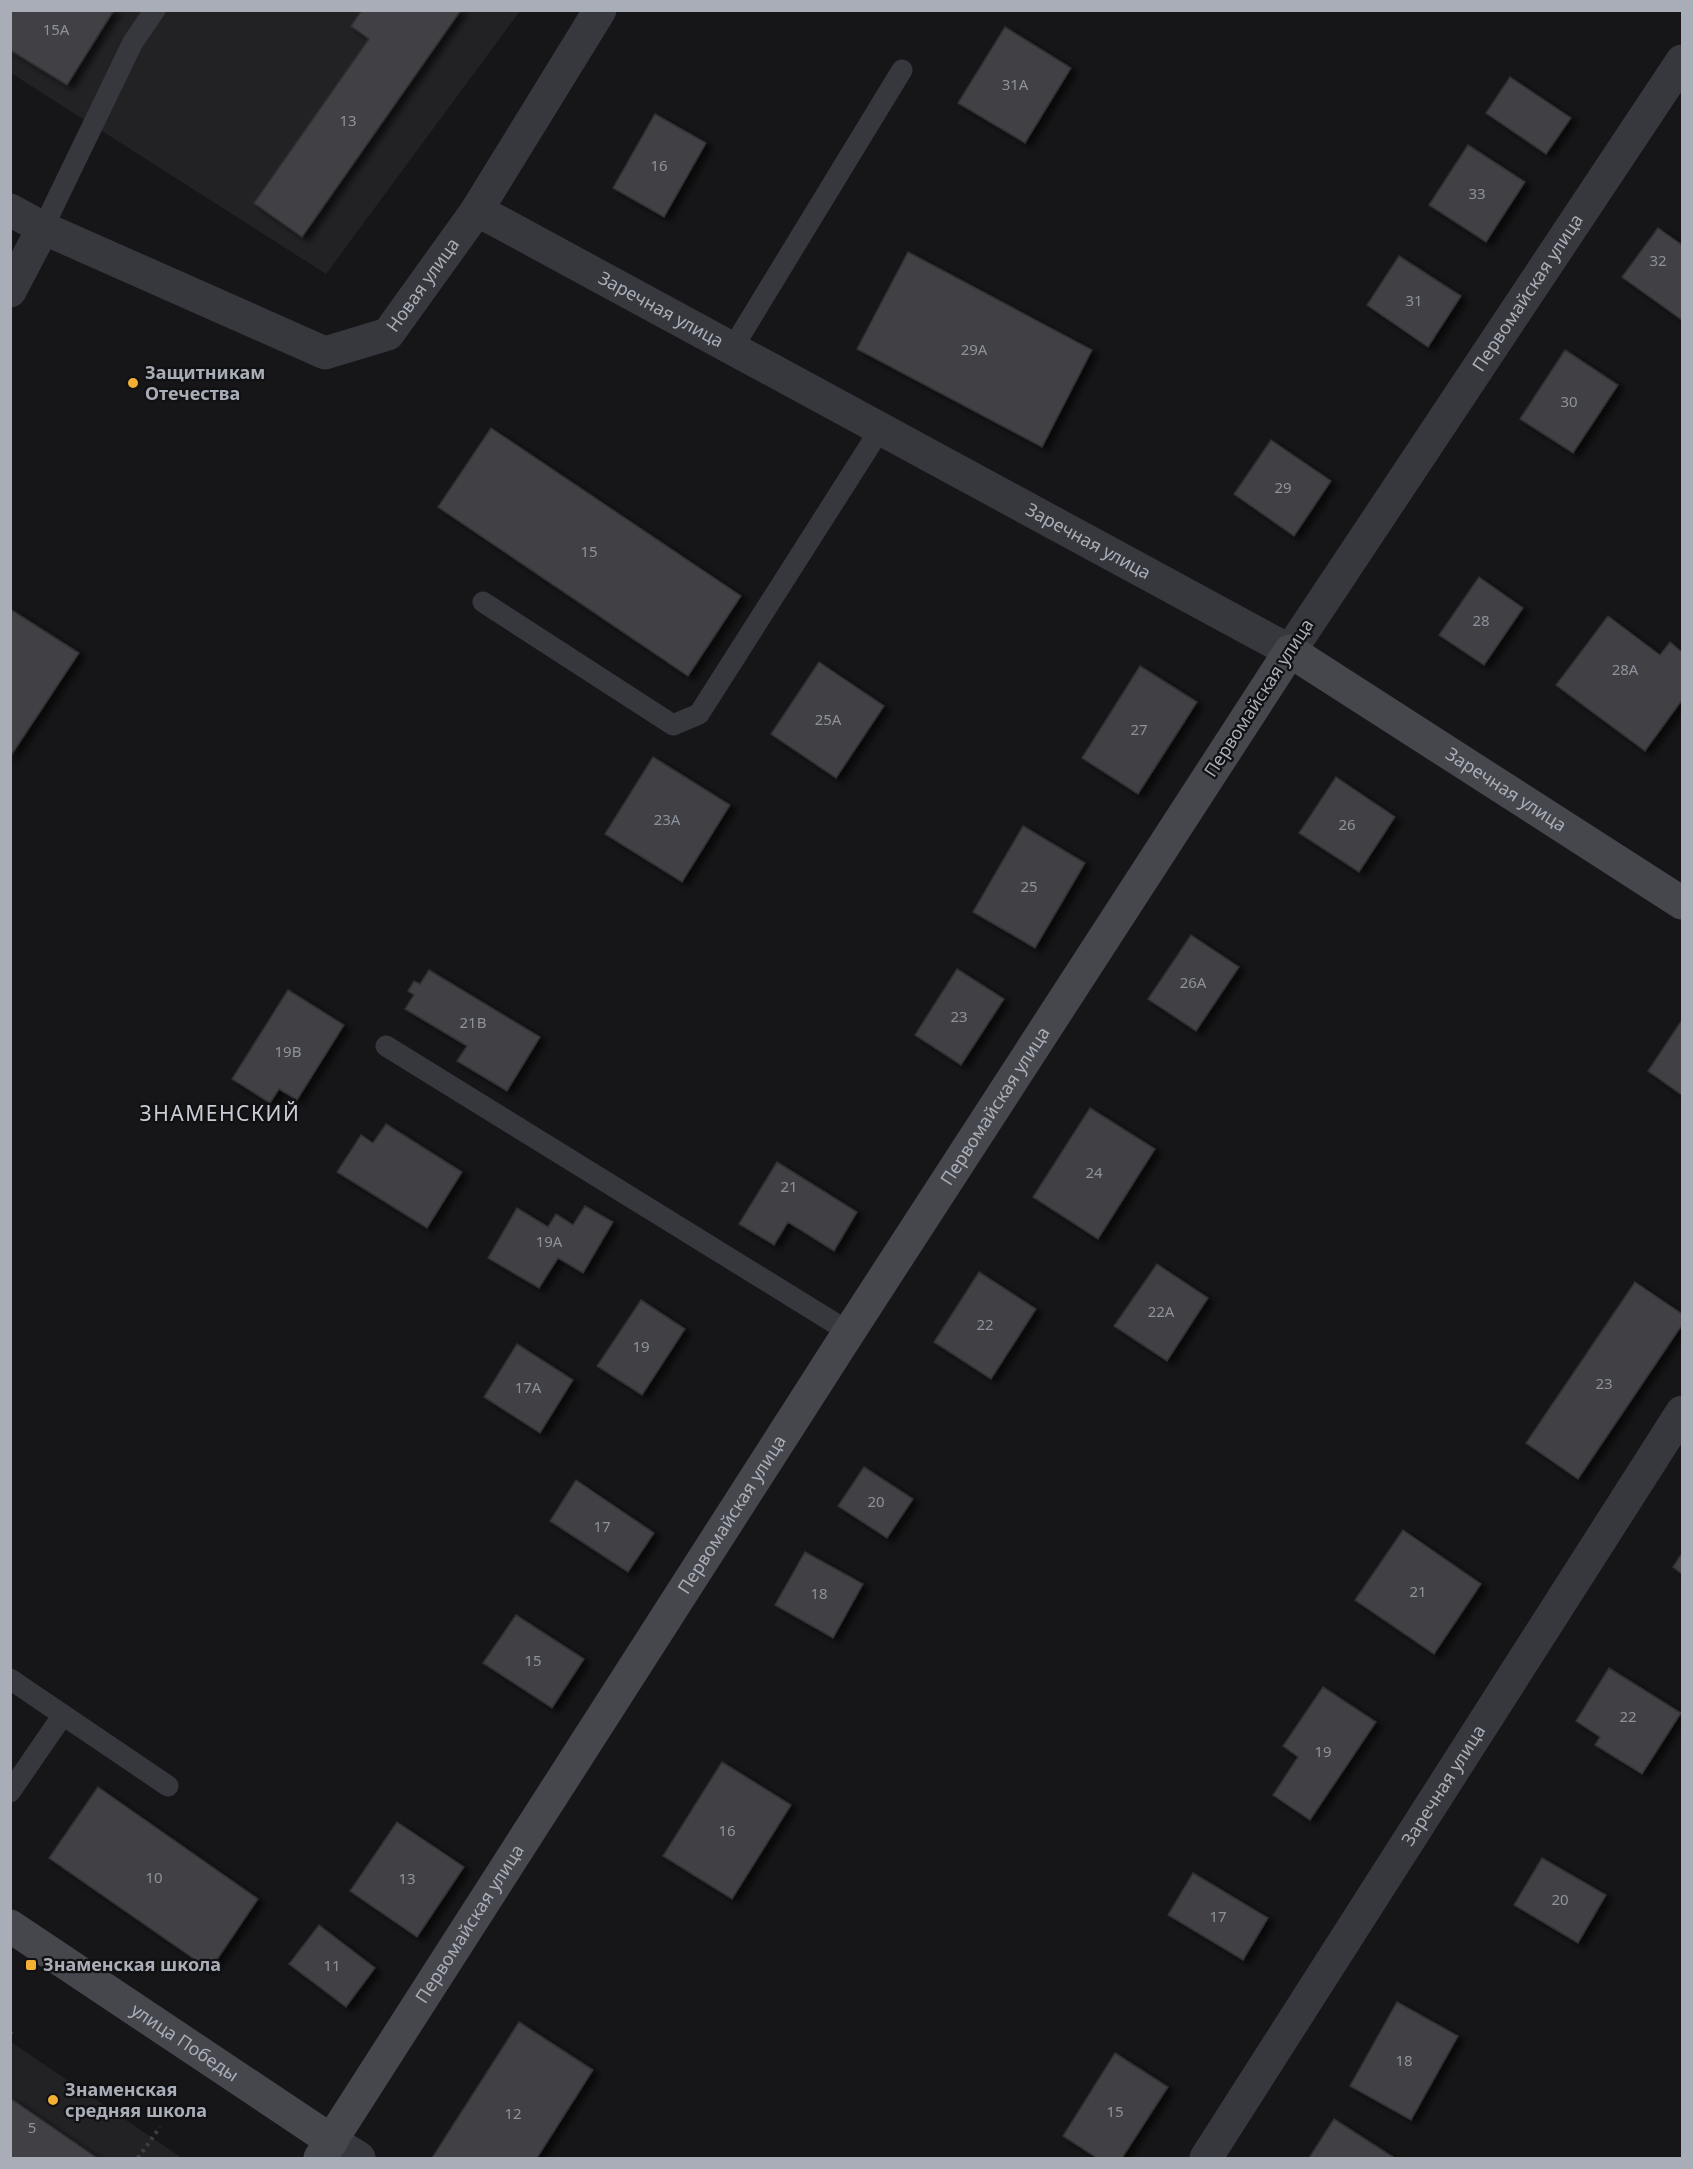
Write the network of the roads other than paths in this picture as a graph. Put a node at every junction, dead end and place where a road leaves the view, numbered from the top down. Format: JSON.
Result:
{"nodes":[{"id":1,"x":155,"y":10,"type":"edge"},
{"id":2,"x":600,"y":10,"type":"edge"},
{"id":3,"x":1683,"y":61,"type":"edge"},
{"id":4,"x":902,"y":70,"type":"dead end"},
{"id":5,"x":10,"y":210,"type":"edge"},
{"id":6,"x":477,"y":210,"type":"junction"},
{"id":7,"x":43,"y":228,"type":"junction"},
{"id":8,"x":10,"y":291,"type":"edge"},
{"id":9,"x":732,"y":349,"type":"junction"},
{"id":10,"x":881,"y":428,"type":"junction"},
{"id":11,"x":483,"y":602,"type":"dead end"},
{"id":12,"x":1290,"y":651,"type":"junction"},
{"id":13,"x":1683,"y":903,"type":"edge"},
{"id":14,"x":386,"y":1046,"type":"dead end"},
{"id":15,"x":849,"y":1332,"type":"junction"},
{"id":16,"x":1683,"y":1412,"type":"edge"},
{"id":17,"x":10,"y":1678,"type":"edge"},
{"id":18,"x":63,"y":1715,"type":"junction"},
{"id":19,"x":168,"y":1786,"type":"dead end"},
{"id":20,"x":10,"y":1792,"type":"edge"},
{"id":21,"x":10,"y":1926,"type":"edge"},
{"id":22,"x":326,"y":2150,"type":"edge"},
{"id":23,"x":359,"y":2158,"type":"edge"},
{"id":24,"x":1206,"y":2158,"type":"edge"}],
"edges":[{"from":1,"to":7,"type":"lane"},
{"from":2,"to":6,"type":"street","name":"Новая улица"},
{"from":3,"to":12,"type":"street","name":"Первомайская улица"},
{"from":4,"to":9,"type":"lane"},
{"from":5,"to":7,"type":"street","name":"Новая улица"},
{"from":6,"to":7,"type":"street","name":"Новая улица"},
{"from":6,"to":9,"type":"street","name":"Заречная улица"},
{"from":7,"to":8,"type":"street"},
{"from":9,"to":10,"type":"street","name":"Заречная улица"},
{"from":10,"to":11,"type":"lane"},
{"from":10,"to":12,"type":"street","name":"Заречная улица"},
{"from":12,"to":13,"type":"main road","name":"Заречная улица"},
{"from":12,"to":15,"type":"main road","name":"Первомайская улица"},
{"from":14,"to":15,"type":"lane"},
{"from":15,"to":22,"type":"main road","name":"Первомайская улица"},
{"from":16,"to":24,"type":"street","name":"Заречная улица"},
{"from":17,"to":18,"type":"lane"},
{"from":18,"to":19,"type":"lane"},
{"from":18,"to":20,"type":"lane"},
{"from":21,"to":22,"type":"main road","name":"улица Победы"},
{"from":22,"to":23,"type":"street","name":"улица Победы"}]}
